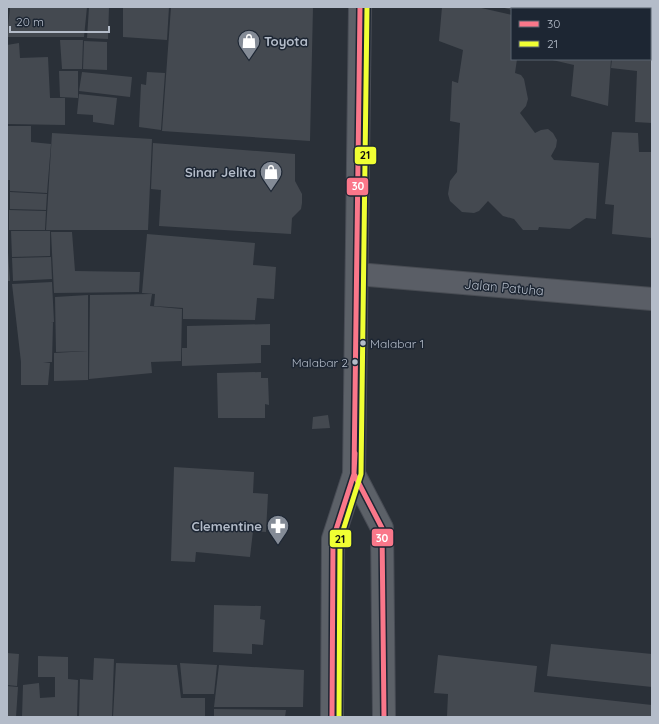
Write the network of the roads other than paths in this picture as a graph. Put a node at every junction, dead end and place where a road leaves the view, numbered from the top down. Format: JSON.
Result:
{"nodes":[{"id":1,"x":360,"y":7,"type":"edge"},
{"id":2,"x":357,"y":274,"type":"junction"},
{"id":3,"x":652,"y":299,"type":"edge"},
{"id":4,"x":354,"y":474,"type":"junction"},
{"id":5,"x":332,"y":717,"type":"edge"},
{"id":6,"x":384,"y":717,"type":"edge"}],
"edges":[{"from":1,"to":2,"type":"main road"},
{"from":2,"to":3,"type":"street","name":"Jalan Patuha"},
{"from":2,"to":4,"type":"main road"},
{"from":4,"to":5,"type":"main road"},
{"from":4,"to":6,"type":"main road"}]}
